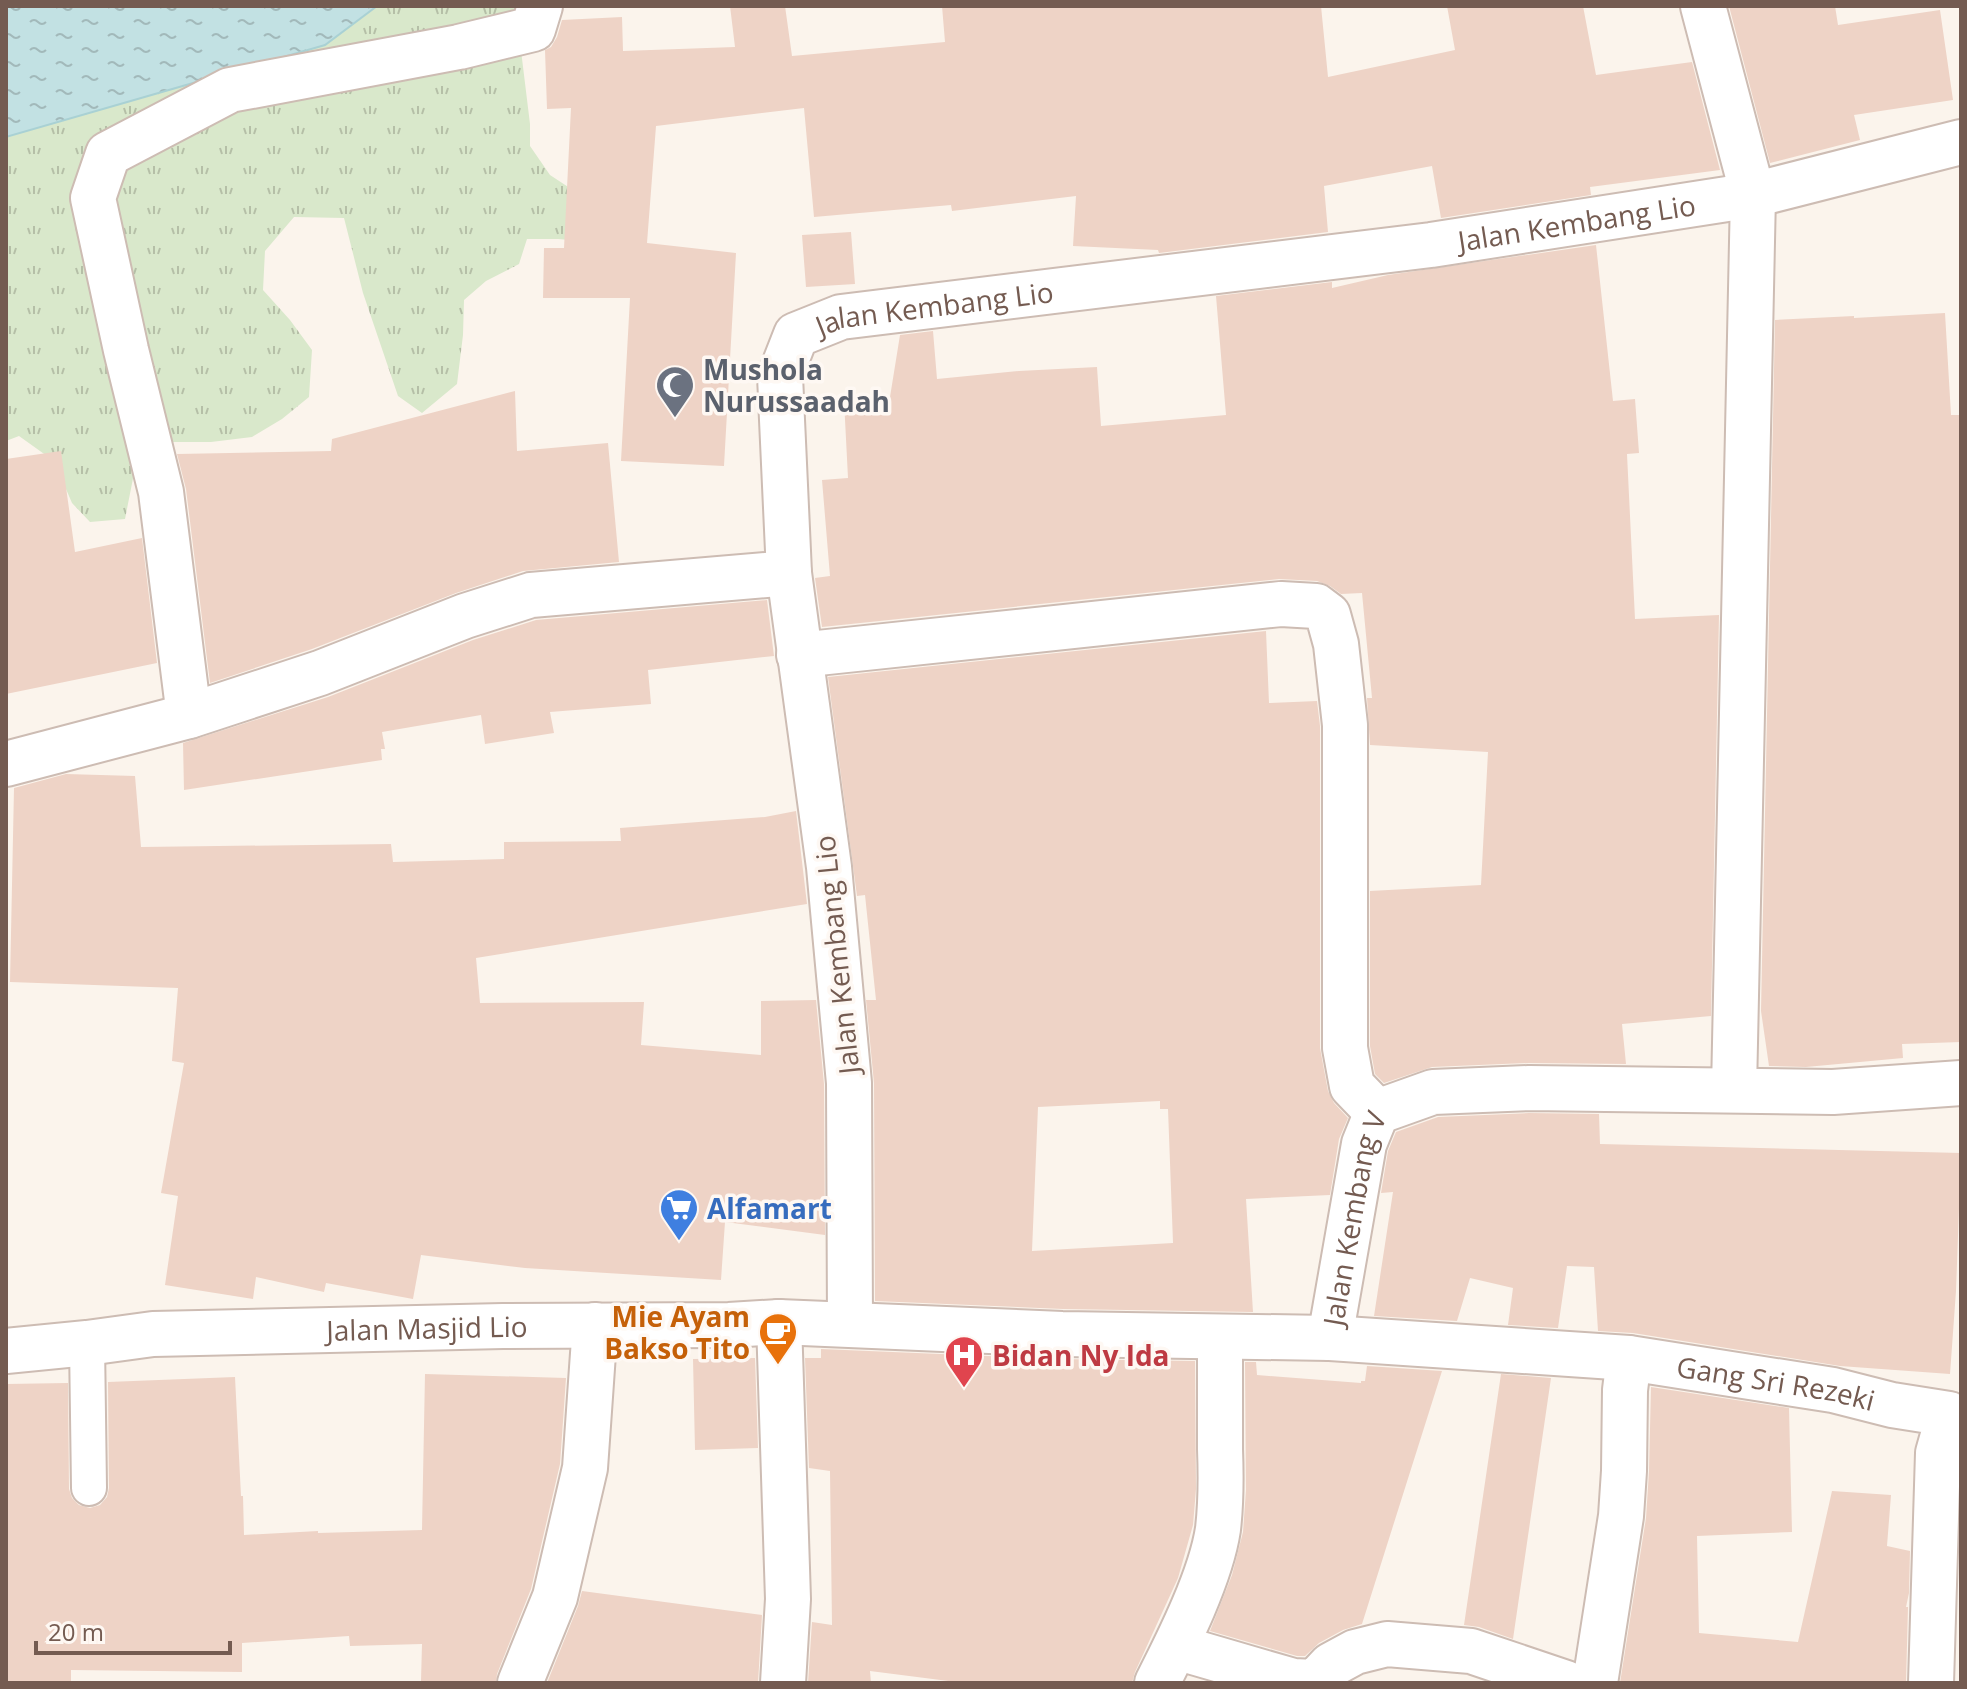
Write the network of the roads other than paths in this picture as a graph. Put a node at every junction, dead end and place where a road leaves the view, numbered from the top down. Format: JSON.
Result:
{"nodes":[{"id":1,"x":540,"y":6,"type":"edge"},
{"id":2,"x":1703,"y":6,"type":"edge"},
{"id":3,"x":1961,"y":142,"type":"edge"},
{"id":4,"x":1753,"y":195,"type":"junction"},
{"id":5,"x":789,"y":573,"type":"junction"},
{"id":6,"x":799,"y":655,"type":"junction"},
{"id":7,"x":189,"y":716,"type":"junction"},
{"id":8,"x":6,"y":764,"type":"edge"},
{"id":9,"x":1961,"y":1083,"type":"edge"},
{"id":10,"x":1734,"y":1090,"type":"junction"},
{"id":11,"x":1377,"y":1112,"type":"junction"},
{"id":12,"x":779,"y":1322,"type":"junction"},
{"id":13,"x":850,"y":1324,"type":"junction"},
{"id":14,"x":595,"y":1325,"type":"junction"},
{"id":15,"x":1220,"y":1338,"type":"junction"},
{"id":16,"x":1330,"y":1338,"type":"junction"},
{"id":17,"x":87,"y":1343,"type":"junction"},
{"id":18,"x":6,"y":1351,"type":"edge"},
{"id":19,"x":1629,"y":1358,"type":"junction"},
{"id":20,"x":1955,"y":1415,"type":"edge"},
{"id":21,"x":89,"y":1488,"type":"dead end"},
{"id":22,"x":1166,"y":1665,"type":"edge"},
{"id":23,"x":520,"y":1683,"type":"edge"},
{"id":24,"x":783,"y":1683,"type":"edge"},
{"id":25,"x":1566,"y":1683,"type":"edge"},
{"id":26,"x":1595,"y":1683,"type":"edge"},
{"id":27,"x":1931,"y":1683,"type":"edge"}],
"edges":[{"from":1,"to":7,"type":"street"},
{"from":2,"to":4,"type":"street"},
{"from":3,"to":4,"type":"street","name":"Jalan Kembang Lio"},
{"from":4,"to":5,"type":"street","name":"Jalan Kembang Lio"},
{"from":4,"to":10,"type":"street"},
{"from":5,"to":6,"type":"street","name":"Jalan Kembang Lio"},
{"from":5,"to":7,"type":"street"},
{"from":6,"to":11,"type":"street"},
{"from":6,"to":13,"type":"street","name":"Jalan Kembang Lio"},
{"from":7,"to":8,"type":"street"},
{"from":9,"to":10,"type":"street","name":"Jalan Kembang V"},
{"from":10,"to":11,"type":"street","name":"Jalan Kembang V"},
{"from":11,"to":16,"type":"street","name":"Jalan Kembang V"},
{"from":12,"to":13,"type":"street","name":"Jalan Masjid Lio"},
{"from":12,"to":14,"type":"street","name":"Jalan Masjid Lio"},
{"from":12,"to":24,"type":"street"},
{"from":13,"to":15,"type":"street","name":"Jalan Kembang V"},
{"from":14,"to":17,"type":"street","name":"Jalan Masjid Lio"},
{"from":14,"to":23,"type":"street"},
{"from":15,"to":16,"type":"street","name":"Jalan Kembang V"},
{"from":15,"to":22,"type":"street"},
{"from":16,"to":19,"type":"street","name":"Gang Sri Rezeki"},
{"from":17,"to":18,"type":"street","name":"Jalan Masjid Lio"},
{"from":17,"to":21,"type":"lane"},
{"from":19,"to":20,"type":"street","name":"Gang Sri Rezeki"},
{"from":19,"to":26,"type":"street"},
{"from":20,"to":27,"type":"street","name":"Gang Sri Rezeki"},
{"from":22,"to":25,"type":"street"}]}
